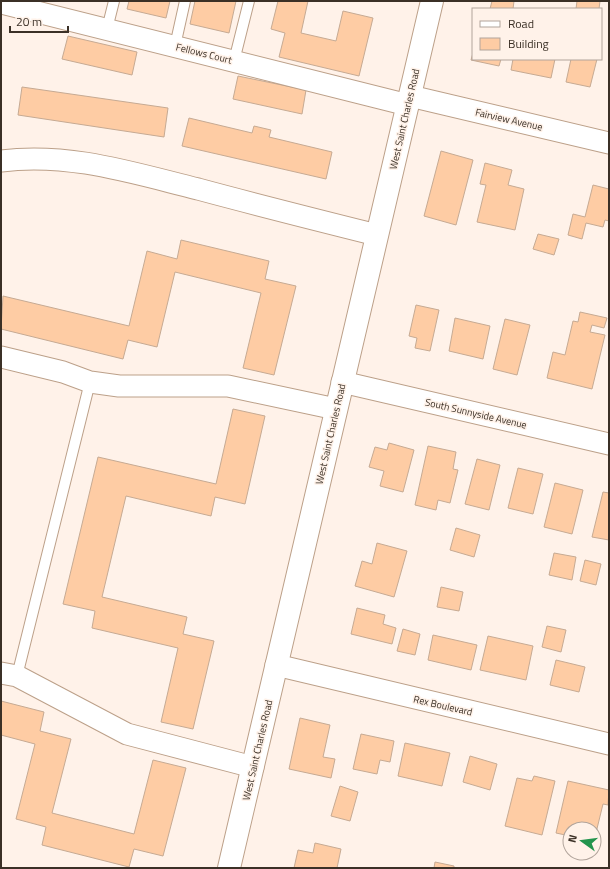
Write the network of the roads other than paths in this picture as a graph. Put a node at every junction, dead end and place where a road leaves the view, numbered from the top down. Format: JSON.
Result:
{"nodes":[{"id":1,"x":114,"y":1,"type":"edge"},
{"id":2,"x":186,"y":1,"type":"edge"},
{"id":3,"x":249,"y":1,"type":"edge"},
{"id":4,"x":432,"y":1,"type":"edge"},
{"id":5,"x":1,"y":3,"type":"edge"},
{"id":6,"x":107,"y":29,"type":"junction"},
{"id":7,"x":175,"y":46,"type":"junction"},
{"id":8,"x":234,"y":61,"type":"junction"},
{"id":9,"x":409,"y":100,"type":"junction"},
{"id":10,"x":609,"y":143,"type":"edge"},
{"id":11,"x":1,"y":161,"type":"edge"},
{"id":12,"x":377,"y":235,"type":"junction"},
{"id":13,"x":1,"y":357,"type":"edge"},
{"id":14,"x":90,"y":382,"type":"junction"},
{"id":15,"x":342,"y":382,"type":"junction"},
{"id":16,"x":336,"y":408,"type":"junction"},
{"id":17,"x":609,"y":444,"type":"edge"},
{"id":18,"x":276,"y":665,"type":"junction"},
{"id":19,"x":9,"y":674,"type":"edge"},
{"id":20,"x":609,"y":744,"type":"edge"},
{"id":21,"x":253,"y":767,"type":"junction"},
{"id":22,"x":229,"y":868,"type":"edge"}],
"edges":[{"from":1,"to":6,"type":"lane"},
{"from":2,"to":7,"type":"lane"},
{"from":3,"to":8,"type":"lane"},
{"from":4,"to":9,"type":"main road","name":"West Saint Charles Road"},
{"from":5,"to":6,"type":"street","name":"Fellows Court"},
{"from":6,"to":7,"type":"street","name":"Fellows Court"},
{"from":7,"to":8,"type":"street","name":"Fellows Court"},
{"from":8,"to":9,"type":"street","name":"Fellows Court"},
{"from":9,"to":10,"type":"street","name":"Fairview Avenue"},
{"from":9,"to":12,"type":"main road","name":"West Saint Charles Road"},
{"from":11,"to":12,"type":"street"},
{"from":12,"to":15,"type":"main road","name":"West Saint Charles Road"},
{"from":13,"to":14,"type":"street"},
{"from":14,"to":16,"type":"street"},
{"from":14,"to":19,"type":"lane"},
{"from":15,"to":16,"type":"main road","name":"West Saint Charles Road"},
{"from":15,"to":17,"type":"street","name":"South Sunnyside Avenue"},
{"from":16,"to":18,"type":"main road","name":"West Saint Charles Road"},
{"from":18,"to":20,"type":"street","name":"Rex Boulevard"},
{"from":18,"to":21,"type":"main road","name":"West Saint Charles Road"},
{"from":19,"to":21,"type":"street"},
{"from":21,"to":22,"type":"main road","name":"West Saint Charles Road"}]}
